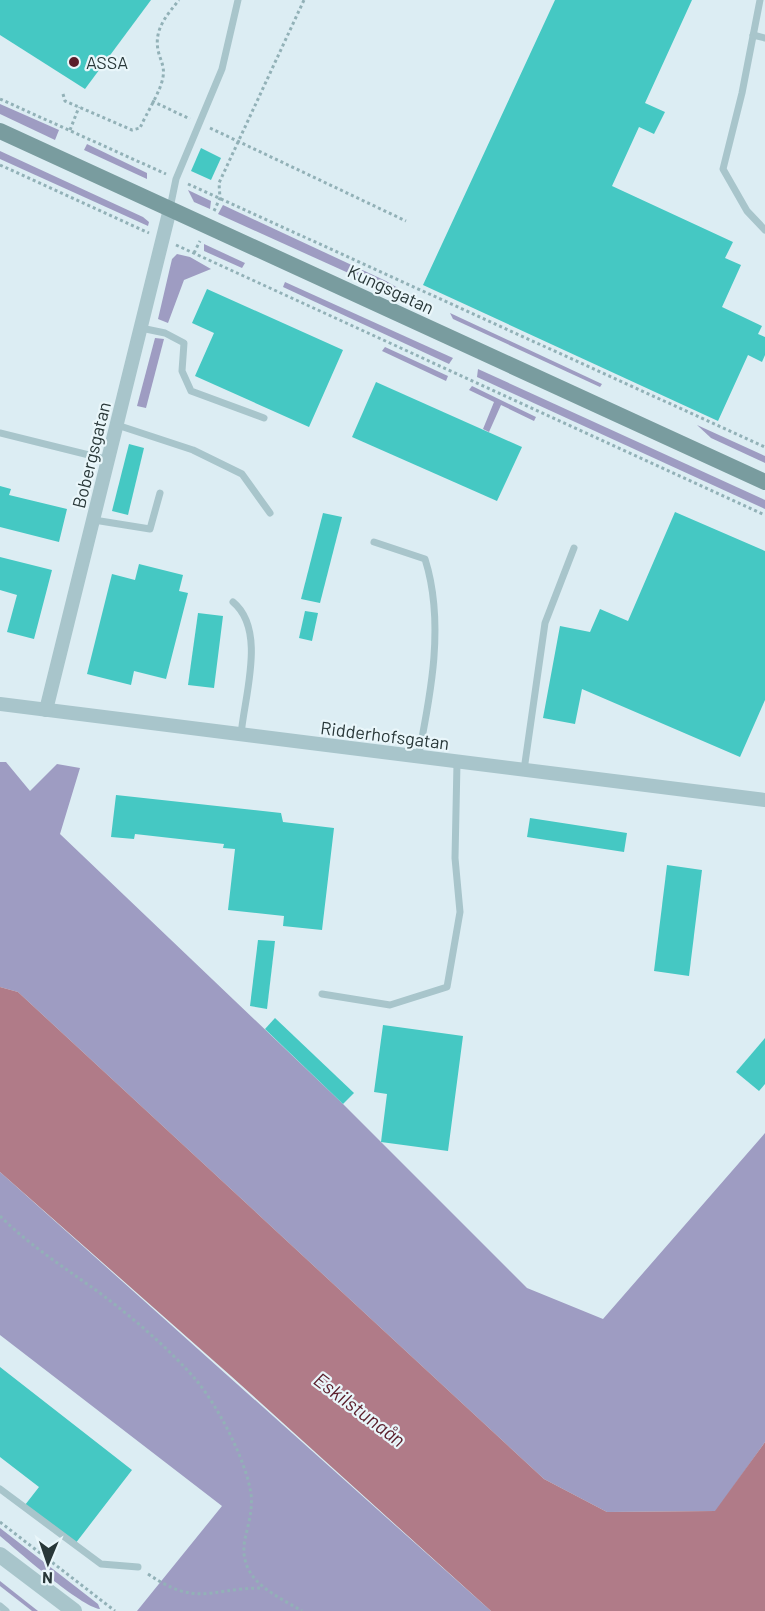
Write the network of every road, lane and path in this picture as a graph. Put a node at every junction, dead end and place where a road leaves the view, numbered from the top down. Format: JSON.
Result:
{"nodes":[{"id":1,"x":179,"y":0,"type":"edge"},
{"id":2,"x":238,"y":0,"type":"edge"},
{"id":3,"x":304,"y":0,"type":"edge"},
{"id":4,"x":760,"y":0,"type":"edge"},
{"id":5,"x":753,"y":35,"type":"junction"},
{"id":6,"x":765,"y":38,"type":"edge"},
{"id":7,"x":63,"y":94,"type":"dead end"},
{"id":8,"x":0,"y":99,"type":"edge"},
{"id":9,"x":152,"y":101,"type":"junction"},
{"id":10,"x":80,"y":107,"type":"junction"},
{"id":11,"x":199,"y":123,"type":"junction"},
{"id":12,"x":70,"y":130,"type":"junction"},
{"id":13,"x":0,"y":131,"type":"edge"},
{"id":14,"x":238,"y":142,"type":"junction"},
{"id":15,"x":0,"y":165,"type":"edge"},
{"id":16,"x":176,"y":179,"type":"junction"},
{"id":17,"x":220,"y":198,"type":"junction"},
{"id":18,"x":170,"y":209,"type":"junction"},
{"id":19,"x":406,"y":221,"type":"dead end"},
{"id":20,"x":765,"y":230,"type":"edge"},
{"id":21,"x":162,"y":239,"type":"junction"},
{"id":22,"x":141,"y":328,"type":"junction"},
{"id":23,"x":264,"y":418,"type":"dead end"},
{"id":24,"x":117,"y":425,"type":"junction"},
{"id":25,"x":0,"y":433,"type":"edge"},
{"id":26,"x":765,"y":447,"type":"edge"},
{"id":27,"x":109,"y":460,"type":"junction"},
{"id":28,"x":765,"y":482,"type":"edge"},
{"id":29,"x":160,"y":493,"type":"dead end"},
{"id":30,"x":270,"y":513,"type":"dead end"},
{"id":31,"x":765,"y":515,"type":"edge"},
{"id":32,"x":94,"y":520,"type":"junction"},
{"id":33,"x":374,"y":542,"type":"dead end"},
{"id":34,"x":574,"y":548,"type":"dead end"},
{"id":35,"x":233,"y":602,"type":"dead end"},
{"id":36,"x":0,"y":704,"type":"edge"},
{"id":37,"x":46,"y":710,"type":"junction"},
{"id":38,"x":241,"y":735,"type":"junction"},
{"id":39,"x":418,"y":758,"type":"junction"},
{"id":40,"x":457,"y":763,"type":"junction"},
{"id":41,"x":524,"y":770,"type":"junction"},
{"id":42,"x":765,"y":800,"type":"edge"},
{"id":43,"x":322,"y":994,"type":"dead end"},
{"id":44,"x":0,"y":1216,"type":"edge"},
{"id":45,"x":0,"y":1489,"type":"edge"},
{"id":46,"x":0,"y":1522,"type":"edge"},
{"id":47,"x":0,"y":1555,"type":"edge"},
{"id":48,"x":138,"y":1567,"type":"joint"},
{"id":49,"x":260,"y":1588,"type":"junction"},
{"id":50,"x":0,"y":1606,"type":"edge"},
{"id":51,"x":6,"y":1611,"type":"edge"},
{"id":52,"x":74,"y":1611,"type":"edge"},
{"id":53,"x":115,"y":1611,"type":"edge"},
{"id":54,"x":302,"y":1611,"type":"edge"}],
"edges":[{"from":1,"to":9,"type":"path"},
{"from":2,"to":11,"type":"lane"},
{"from":3,"to":14,"type":"path"},
{"from":4,"to":5,"type":"lane"},
{"from":5,"to":6,"type":"lane"},
{"from":5,"to":20,"type":"lane"},
{"from":7,"to":10,"type":"path"},
{"from":8,"to":12,"type":"path"},
{"from":9,"to":10,"type":"path"},
{"from":9,"to":11,"type":"path"},
{"from":10,"to":12,"type":"path"},
{"from":11,"to":14,"type":"path"},
{"from":11,"to":16,"type":"lane"},
{"from":12,"to":16,"type":"path"},
{"from":13,"to":18,"type":"main road","name":"Kungsgatan"},
{"from":14,"to":17,"type":"path"},
{"from":14,"to":19,"type":"path"},
{"from":15,"to":21,"type":"path"},
{"from":16,"to":17,"type":"path"},
{"from":16,"to":18,"type":"lane"},
{"from":17,"to":26,"type":"path"},
{"from":18,"to":21,"type":"street","name":"Bobergsgatan"},
{"from":18,"to":28,"type":"main road","name":"Kungsgatan"},
{"from":21,"to":22,"type":"street","name":"Bobergsgatan"},
{"from":21,"to":31,"type":"path"},
{"from":22,"to":23,"type":"lane"},
{"from":22,"to":24,"type":"street","name":"Bobergsgatan"},
{"from":24,"to":27,"type":"street","name":"Bobergsgatan"},
{"from":24,"to":30,"type":"lane"},
{"from":25,"to":27,"type":"lane"},
{"from":27,"to":32,"type":"street","name":"Bobergsgatan"},
{"from":29,"to":32,"type":"lane"},
{"from":32,"to":37,"type":"street","name":"Bobergsgatan"},
{"from":33,"to":39,"type":"lane"},
{"from":34,"to":41,"type":"lane"},
{"from":35,"to":38,"type":"lane"},
{"from":36,"to":37,"type":"street","name":"Ridderhofsgatan"},
{"from":37,"to":38,"type":"street","name":"Ridderhofsgatan"},
{"from":38,"to":39,"type":"street","name":"Ridderhofsgatan"},
{"from":39,"to":40,"type":"street","name":"Ridderhofsgatan"},
{"from":40,"to":41,"type":"street","name":"Ridderhofsgatan"},
{"from":40,"to":43,"type":"lane"},
{"from":41,"to":42,"type":"street","name":"Ridderhofsgatan"},
{"from":44,"to":49,"type":"path"},
{"from":45,"to":48,"type":"lane"},
{"from":46,"to":53,"type":"path"},
{"from":47,"to":52,"type":"street"},
{"from":48,"to":49,"type":"path"},
{"from":49,"to":54,"type":"path"},
{"from":50,"to":51,"type":"lane"}]}
